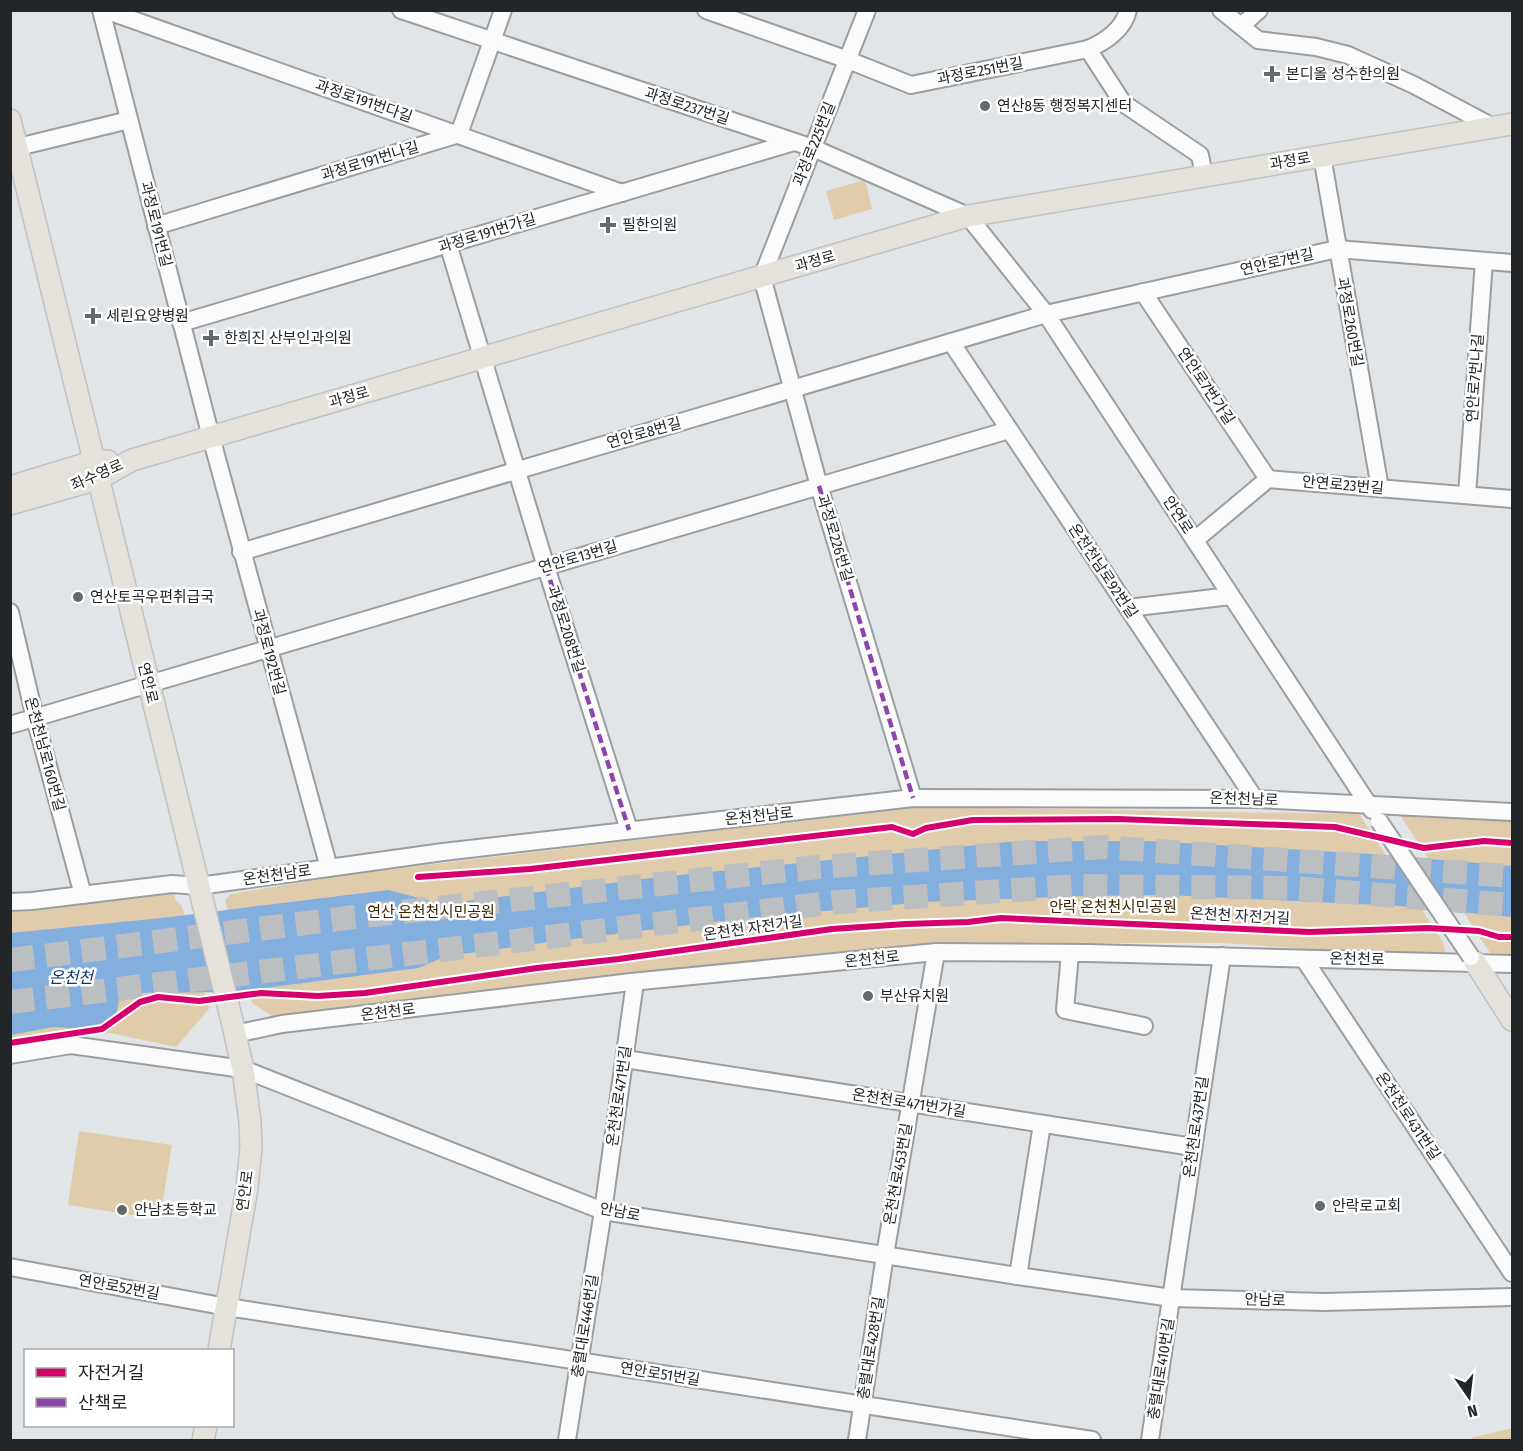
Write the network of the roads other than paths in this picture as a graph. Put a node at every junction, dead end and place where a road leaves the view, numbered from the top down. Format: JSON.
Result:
{"nodes":[{"id":1,"x":101,"y":10,"type":"edge"},
{"id":2,"x":105,"y":10,"type":"edge"},
{"id":3,"x":400,"y":10,"type":"edge"},
{"id":4,"x":502,"y":10,"type":"edge"},
{"id":5,"x":706,"y":10,"type":"edge"},
{"id":6,"x":867,"y":10,"type":"edge"},
{"id":7,"x":1128,"y":10,"type":"edge"},
{"id":8,"x":1221,"y":10,"type":"edge"},
{"id":9,"x":1259,"y":10,"type":"edge"},
{"id":10,"x":1241,"y":26,"type":"junction"},
{"id":11,"x":492,"y":41,"type":"junction"},
{"id":12,"x":1088,"y":49,"type":"junction"},
{"id":13,"x":848,"y":60,"type":"junction"},
{"id":14,"x":10,"y":120,"type":"edge"},
{"id":15,"x":129,"y":120,"type":"junction"},
{"id":16,"x":1502,"y":125,"type":"edge"},
{"id":17,"x":459,"y":134,"type":"junction"},
{"id":18,"x":794,"y":142,"type":"junction"},
{"id":19,"x":14,"y":148,"type":"edge"},
{"id":20,"x":813,"y":148,"type":"junction"},
{"id":21,"x":1322,"y":156,"type":"junction"},
{"id":22,"x":1204,"y":176,"type":"junction"},
{"id":23,"x":622,"y":193,"type":"junction"},
{"id":24,"x":968,"y":216,"type":"junction"},
{"id":25,"x":156,"y":226,"type":"junction"},
{"id":26,"x":448,"y":244,"type":"junction"},
{"id":27,"x":1337,"y":249,"type":"junction"},
{"id":28,"x":1484,"y":261,"type":"junction"},
{"id":29,"x":1512,"y":263,"type":"edge"},
{"id":30,"x":762,"y":277,"type":"junction"},
{"id":31,"x":1143,"y":292,"type":"junction"},
{"id":32,"x":1046,"y":314,"type":"junction"},
{"id":33,"x":181,"y":323,"type":"junction"},
{"id":34,"x":951,"y":342,"type":"junction"},
{"id":35,"x":484,"y":357,"type":"junction"},
{"id":36,"x":792,"y":389,"type":"junction"},
{"id":37,"x":1009,"y":430,"type":"junction"},
{"id":38,"x":211,"y":437,"type":"junction"},
{"id":39,"x":132,"y":460,"type":"joint"},
{"id":40,"x":96,"y":470,"type":"junction"},
{"id":41,"x":518,"y":470,"type":"junction"},
{"id":42,"x":1268,"y":479,"type":"junction"},
{"id":43,"x":819,"y":486,"type":"junction"},
{"id":44,"x":10,"y":487,"type":"edge"},
{"id":45,"x":1380,"y":488,"type":"junction"},
{"id":46,"x":1467,"y":495,"type":"junction"},
{"id":47,"x":1512,"y":499,"type":"edge"},
{"id":48,"x":10,"y":504,"type":"edge"},
{"id":49,"x":1195,"y":540,"type":"junction"},
{"id":50,"x":241,"y":552,"type":"junction"},
{"id":51,"x":546,"y":567,"type":"junction"},
{"id":52,"x":1231,"y":596,"type":"junction"},
{"id":53,"x":1128,"y":608,"type":"junction"},
{"id":54,"x":12,"y":621,"type":"edge"},
{"id":55,"x":268,"y":649,"type":"junction"},
{"id":56,"x":148,"y":684,"type":"junction"},
{"id":57,"x":34,"y":718,"type":"junction"},
{"id":58,"x":10,"y":725,"type":"edge"},
{"id":59,"x":913,"y":798,"type":"junction"},
{"id":60,"x":1255,"y":799,"type":"junction"},
{"id":61,"x":1368,"y":804,"type":"junction"},
{"id":62,"x":1512,"y":812,"type":"edge"},
{"id":63,"x":629,"y":830,"type":"junction"},
{"id":64,"x":329,"y":868,"type":"junction"},
{"id":65,"x":83,"y":895,"type":"junction"},
{"id":66,"x":201,"y":895,"type":"junction"},
{"id":67,"x":10,"y":902,"type":"edge"},
{"id":68,"x":936,"y":952,"type":"junction"},
{"id":69,"x":1070,"y":953,"type":"junction"},
{"id":70,"x":1222,"y":956,"type":"junction"},
{"id":71,"x":1304,"y":958,"type":"junction"},
{"id":72,"x":1473,"y":960,"type":"junction"},
{"id":73,"x":1512,"y":964,"type":"edge"},
{"id":74,"x":635,"y":982,"type":"junction"},
{"id":75,"x":1512,"y":1020,"type":"edge"},
{"id":76,"x":1144,"y":1026,"type":"dead end"},
{"id":77,"x":233,"y":1029,"type":"junction"},
{"id":78,"x":10,"y":1055,"type":"edge"},
{"id":79,"x":625,"y":1059,"type":"junction"},
{"id":80,"x":243,"y":1069,"type":"junction"},
{"id":81,"x":910,"y":1103,"type":"junction"},
{"id":82,"x":1042,"y":1124,"type":"junction"},
{"id":83,"x":1193,"y":1147,"type":"junction"},
{"id":84,"x":603,"y":1211,"type":"junction"},
{"id":85,"x":885,"y":1255,"type":"junction"},
{"id":86,"x":10,"y":1267,"type":"edge"},
{"id":87,"x":1512,"y":1274,"type":"edge"},
{"id":88,"x":1018,"y":1276,"type":"junction"},
{"id":89,"x":1512,"y":1296,"type":"edge"},
{"id":90,"x":1172,"y":1298,"type":"junction"},
{"id":91,"x":227,"y":1307,"type":"junction"},
{"id":92,"x":219,"y":1349,"type":"edge"},
{"id":93,"x":579,"y":1361,"type":"junction"},
{"id":94,"x":862,"y":1405,"type":"junction"},
{"id":95,"x":567,"y":1440,"type":"edge"},
{"id":96,"x":857,"y":1440,"type":"edge"},
{"id":97,"x":1092,"y":1440,"type":"edge"},
{"id":98,"x":1150,"y":1440,"type":"edge"}],
"edges":[{"from":1,"to":15,"type":"street","name":"과정로191번길"},
{"from":2,"to":17,"type":"street","name":"과정로191번다길"},
{"from":3,"to":11,"type":"street","name":"과정로237번길"},
{"from":4,"to":11,"type":"street"},
{"from":5,"to":13,"type":"street","name":"과정로251번길"},
{"from":6,"to":13,"type":"street","name":"과정로225번길"},
{"from":7,"to":12,"type":"street"},
{"from":8,"to":10,"type":"street"},
{"from":9,"to":10,"type":"street"},
{"from":10,"to":16,"type":"street"},
{"from":11,"to":17,"type":"street"},
{"from":11,"to":18,"type":"street","name":"과정로237번길"},
{"from":12,"to":13,"type":"street","name":"과정로251번길"},
{"from":12,"to":22,"type":"street"},
{"from":13,"to":20,"type":"street","name":"과정로225번길"},
{"from":14,"to":19,"type":"main road"},
{"from":15,"to":19,"type":"street"},
{"from":15,"to":25,"type":"street","name":"과정로191번길"},
{"from":16,"to":21,"type":"main road","name":"과정로"},
{"from":17,"to":23,"type":"street","name":"과정로191번다길"},
{"from":17,"to":25,"type":"street","name":"과정로191번나길"},
{"from":18,"to":20,"type":"street","name":"과정로237번길"},
{"from":18,"to":23,"type":"street","name":"과정로191번가길"},
{"from":19,"to":40,"type":"main road"},
{"from":20,"to":24,"type":"street","name":"과정로237번길"},
{"from":20,"to":30,"type":"street","name":"과정로225번길"},
{"from":21,"to":22,"type":"main road","name":"과정로"},
{"from":21,"to":27,"type":"street","name":"과정로260번길"},
{"from":22,"to":24,"type":"main road","name":"과정로"},
{"from":23,"to":26,"type":"street","name":"과정로191번가길"},
{"from":24,"to":30,"type":"main road","name":"과정로"},
{"from":24,"to":32,"type":"street","name":"안연로"},
{"from":25,"to":33,"type":"street","name":"과정로191번길"},
{"from":26,"to":33,"type":"street","name":"과정로191번가길"},
{"from":26,"to":35,"type":"street","name":"과정로208번길"},
{"from":27,"to":28,"type":"street","name":"연안로7번길"},
{"from":27,"to":31,"type":"street","name":"연안로7번길"},
{"from":27,"to":45,"type":"street","name":"과정로260번길"},
{"from":28,"to":29,"type":"street","name":"연안로7번길"},
{"from":28,"to":46,"type":"street","name":"연안로7번나길"},
{"from":30,"to":35,"type":"main road","name":"과정로"},
{"from":30,"to":36,"type":"street","name":"과정로226번길"},
{"from":31,"to":32,"type":"street","name":"연안로7번길"},
{"from":31,"to":42,"type":"street","name":"연안로7번가길"},
{"from":32,"to":34,"type":"street","name":"연안로8번길"},
{"from":32,"to":49,"type":"street","name":"안연로"},
{"from":33,"to":38,"type":"street","name":"과정로191번길"},
{"from":34,"to":36,"type":"street","name":"연안로8번길"},
{"from":34,"to":37,"type":"street","name":"온천천남로92번길"},
{"from":35,"to":38,"type":"main road","name":"과정로"},
{"from":35,"to":41,"type":"street","name":"과정로208번길"},
{"from":36,"to":41,"type":"street","name":"연안로8번길"},
{"from":36,"to":43,"type":"street","name":"과정로226번길"},
{"from":37,"to":43,"type":"street","name":"연안로13번길"},
{"from":37,"to":53,"type":"street","name":"온천천남로92번길"},
{"from":38,"to":39,"type":"main road","name":"과정로"},
{"from":38,"to":50,"type":"street","name":"과정로192번길"},
{"from":39,"to":40,"type":"main road","name":"좌수영로"},
{"from":40,"to":44,"type":"main road","name":"좌수영로"},
{"from":40,"to":48,"type":"main road","name":"좌수영로"},
{"from":40,"to":56,"type":"main road","name":"연안로"},
{"from":41,"to":50,"type":"street","name":"연안로8번길"},
{"from":41,"to":51,"type":"street","name":"과정로208번길"},
{"from":42,"to":45,"type":"street","name":"안연로23번길"},
{"from":42,"to":49,"type":"street"},
{"from":43,"to":51,"type":"street","name":"연안로13번길"},
{"from":43,"to":59,"type":"street","name":"과정로226번길"},
{"from":45,"to":46,"type":"street","name":"안연로23번길"},
{"from":46,"to":47,"type":"street","name":"안연로23번길"},
{"from":49,"to":52,"type":"street","name":"안연로"},
{"from":50,"to":55,"type":"street","name":"과정로192번길"},
{"from":51,"to":55,"type":"street","name":"연안로13번길"},
{"from":51,"to":63,"type":"street","name":"과정로208번길"},
{"from":52,"to":53,"type":"street"},
{"from":52,"to":61,"type":"street","name":"안연로"},
{"from":53,"to":60,"type":"street","name":"온천천남로92번길"},
{"from":54,"to":57,"type":"street","name":"온천천남로160번길"},
{"from":55,"to":56,"type":"street","name":"연안로13번길"},
{"from":55,"to":64,"type":"street","name":"과정로192번길"},
{"from":56,"to":57,"type":"street","name":"연안로13번길"},
{"from":56,"to":66,"type":"main road","name":"연안로"},
{"from":57,"to":58,"type":"street","name":"연안로13번길"},
{"from":57,"to":65,"type":"street","name":"온천천남로160번길"},
{"from":59,"to":60,"type":"street","name":"온천천남로"},
{"from":59,"to":63,"type":"street","name":"온천천남로"},
{"from":60,"to":61,"type":"street","name":"온천천남로"},
{"from":61,"to":62,"type":"street","name":"온천천남로"},
{"from":61,"to":72,"type":"street","name":"안연로","bridge":true},
{"from":63,"to":64,"type":"street","name":"온천천남로"},
{"from":64,"to":66,"type":"street","name":"온천천남로"},
{"from":65,"to":66,"type":"street","name":"온천천남로"},
{"from":65,"to":67,"type":"street","name":"온천천남로"},
{"from":66,"to":77,"type":"main road","name":"연안로","bridge":true},
{"from":68,"to":69,"type":"street","name":"온천천로"},
{"from":68,"to":74,"type":"street","name":"온천천로"},
{"from":68,"to":81,"type":"street","name":"온천천로453번길"},
{"from":69,"to":70,"type":"street","name":"온천천로"},
{"from":69,"to":76,"type":"street"},
{"from":70,"to":71,"type":"street","name":"온천천로"},
{"from":70,"to":83,"type":"street","name":"온천천로437번길"},
{"from":71,"to":72,"type":"street","name":"온천천로"},
{"from":71,"to":87,"type":"street","name":"온천천로431번길"},
{"from":72,"to":73,"type":"street","name":"온천천로"},
{"from":72,"to":75,"type":"main road"},
{"from":74,"to":77,"type":"street","name":"온천천로"},
{"from":74,"to":79,"type":"street","name":"온천천로471번길"},
{"from":77,"to":80,"type":"main road","name":"연안로"},
{"from":78,"to":80,"type":"street"},
{"from":79,"to":81,"type":"street","name":"온천천로471번가길"},
{"from":79,"to":84,"type":"street","name":"온천천로471번길"},
{"from":80,"to":84,"type":"street","name":"안남로"},
{"from":80,"to":91,"type":"main road","name":"연안로"},
{"from":81,"to":82,"type":"street","name":"온천천로471번가길"},
{"from":81,"to":85,"type":"street","name":"온천천로453번길"},
{"from":82,"to":83,"type":"street","name":"온천천로471번가길"},
{"from":82,"to":88,"type":"street"},
{"from":83,"to":90,"type":"street","name":"온천천로437번길"},
{"from":84,"to":85,"type":"street","name":"안남로"},
{"from":84,"to":93,"type":"street","name":"충렬대로446번길"},
{"from":85,"to":88,"type":"street","name":"안남로"},
{"from":85,"to":94,"type":"street","name":"충렬대로428번길"},
{"from":86,"to":91,"type":"street","name":"연안로52번길"},
{"from":88,"to":90,"type":"street","name":"안남로"},
{"from":89,"to":90,"type":"street","name":"안남로"},
{"from":90,"to":98,"type":"street","name":"충렬대로410번길"},
{"from":91,"to":92,"type":"main road","name":"연안로"},
{"from":91,"to":93,"type":"street","name":"연안로51번길"},
{"from":93,"to":94,"type":"street","name":"연안로51번길"},
{"from":93,"to":95,"type":"street","name":"충렬대로446번길"},
{"from":94,"to":96,"type":"street","name":"충렬대로428번길"},
{"from":94,"to":97,"type":"street","name":"연안로51번길"}]}
